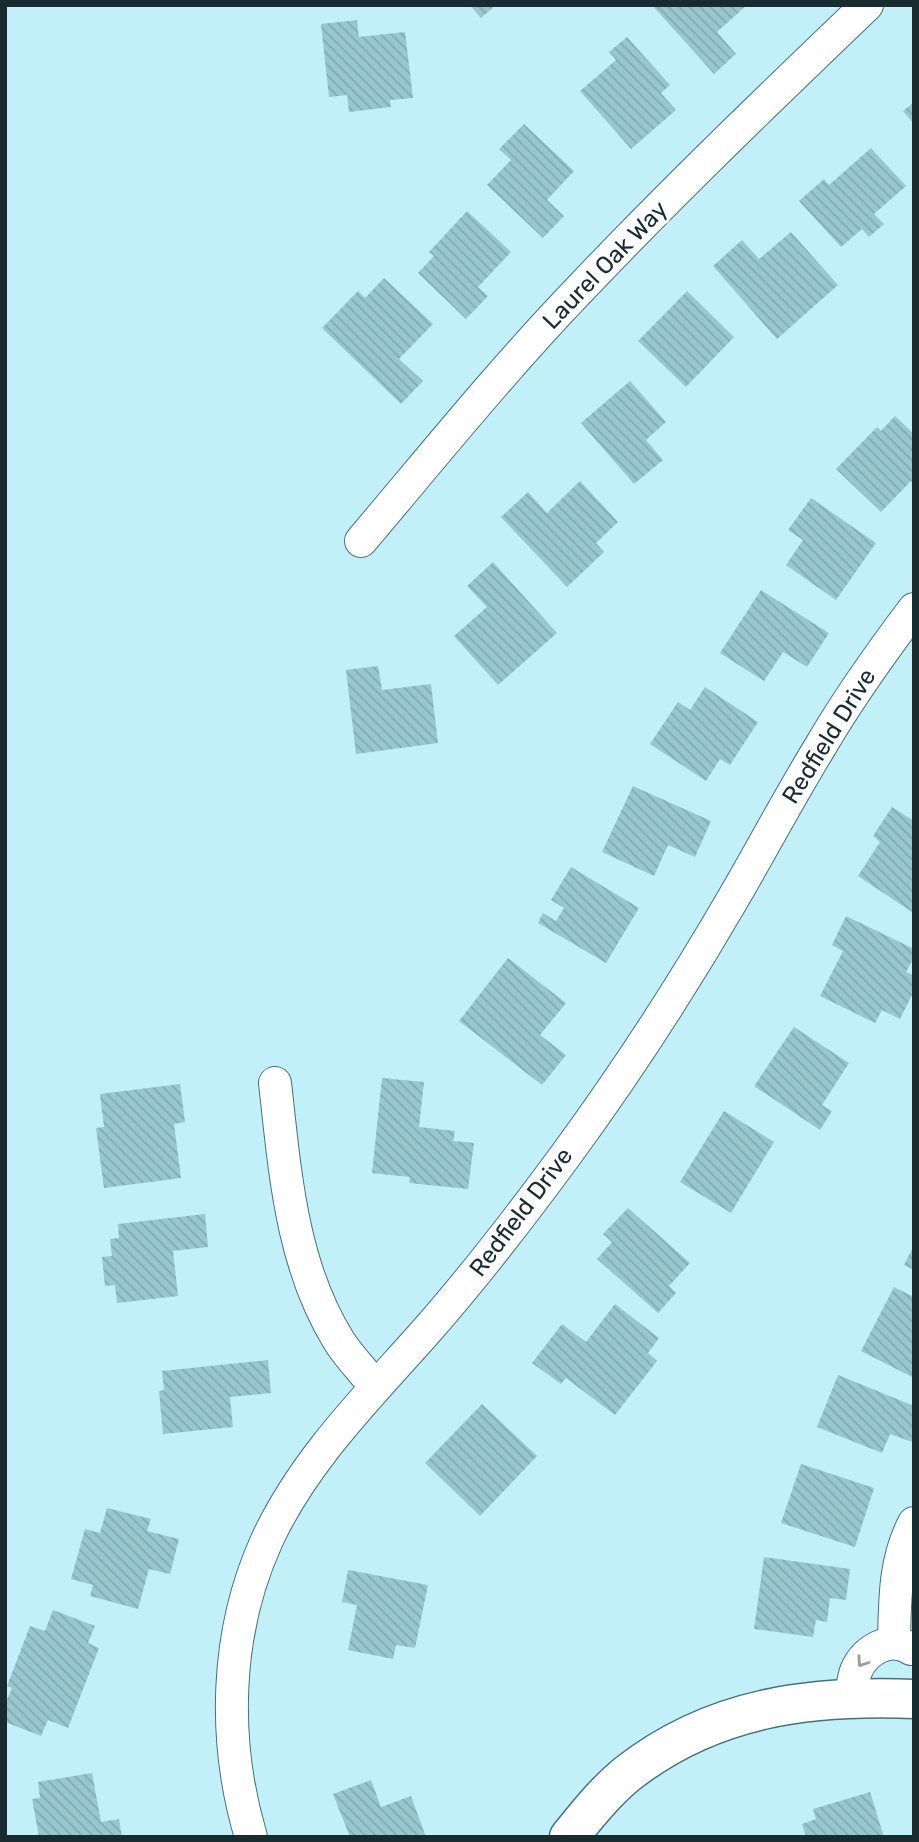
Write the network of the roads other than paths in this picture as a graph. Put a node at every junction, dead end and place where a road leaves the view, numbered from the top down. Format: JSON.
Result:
{"nodes":[{"id":1,"x":867,"y":5,"type":"edge"},
{"id":2,"x":361,"y":541,"type":"dead end"},
{"id":3,"x":914,"y":609,"type":"edge"},
{"id":4,"x":275,"y":1083,"type":"dead end"},
{"id":5,"x":376,"y":1387,"type":"junction"},
{"id":6,"x":914,"y":1523,"type":"edge"},
{"id":7,"x":904,"y":1647,"type":"edge"},
{"id":8,"x":850,"y":1699,"type":"junction"},
{"id":9,"x":914,"y":1699,"type":"edge"},
{"id":10,"x":251,"y":1837,"type":"edge"},
{"id":11,"x":569,"y":1837,"type":"edge"}],
"edges":[{"from":1,"to":2,"type":"street","name":"Laurel Oak Way"},
{"from":3,"to":5,"type":"street","name":"Redfield Drive"},
{"from":4,"to":5,"type":"street"},
{"from":5,"to":10,"type":"street","name":"Redfield Drive"},
{"from":6,"to":7,"type":"street"},
{"from":7,"to":8,"type":"street","one_way":true},
{"from":8,"to":9,"type":"street"},
{"from":8,"to":11,"type":"street"}]}
